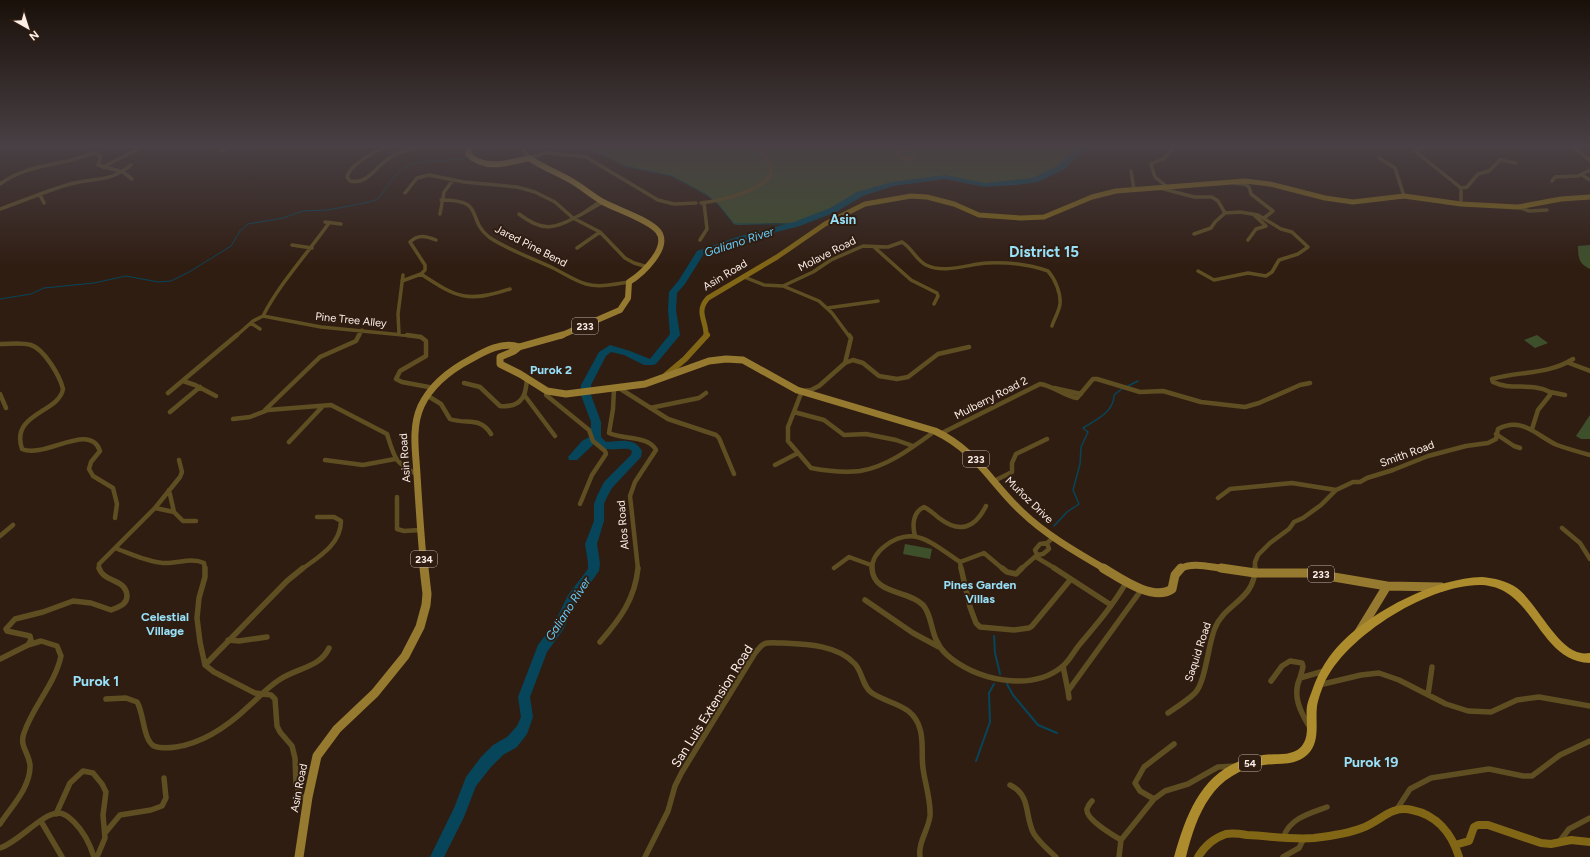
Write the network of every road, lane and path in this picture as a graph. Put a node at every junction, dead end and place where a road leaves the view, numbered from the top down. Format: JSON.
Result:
{"nodes":[{"id":1,"x":65,"y":186,"type":"edge"},
{"id":2,"x":411,"y":186,"type":"edge"},
{"id":3,"x":449,"y":186,"type":"edge"},
{"id":4,"x":504,"y":186,"type":"edge"},
{"id":5,"x":580,"y":186,"type":"edge"},
{"id":6,"x":636,"y":186,"type":"edge"},
{"id":7,"x":758,"y":186,"type":"edge"},
{"id":8,"x":1133,"y":186,"type":"edge"},
{"id":9,"x":1166,"y":186,"type":"edge"},
{"id":10,"x":1249,"y":186,"type":"edge"},
{"id":11,"x":1278,"y":186,"type":"edge"},
{"id":12,"x":1401,"y":186,"type":"edge"},
{"id":13,"x":1459,"y":186,"type":"edge"},
{"id":14,"x":1468,"y":186,"type":"edge"},
{"id":15,"x":1156,"y":187,"type":"junction"},
{"id":16,"x":1461,"y":188,"type":"junction"},
{"id":17,"x":1134,"y":189,"type":"junction"},
{"id":18,"x":405,"y":193,"type":"dead end"},
{"id":19,"x":40,"y":195,"type":"junction"},
{"id":20,"x":1404,"y":196,"type":"junction"},
{"id":21,"x":1590,"y":197,"type":"edge"},
{"id":22,"x":441,"y":200,"type":"junction"},
{"id":23,"x":602,"y":202,"type":"junction"},
{"id":24,"x":44,"y":203,"type":"dead end"},
{"id":25,"x":700,"y":203,"type":"junction"},
{"id":26,"x":1461,"y":204,"type":"junction"},
{"id":27,"x":1518,"y":207,"type":"junction"},
{"id":28,"x":0,"y":209,"type":"edge"},
{"id":29,"x":1547,"y":210,"type":"dead end"},
{"id":30,"x":1225,"y":213,"type":"junction"},
{"id":31,"x":1252,"y":213,"type":"junction"},
{"id":32,"x":440,"y":214,"type":"dead end"},
{"id":33,"x":518,"y":214,"type":"dead end"},
{"id":34,"x":573,"y":218,"type":"junction"},
{"id":35,"x":1264,"y":218,"type":"junction"},
{"id":36,"x":341,"y":224,"type":"dead end"},
{"id":37,"x":600,"y":232,"type":"junction"},
{"id":38,"x":1194,"y":234,"type":"dead end"},
{"id":39,"x":436,"y":240,"type":"dead end"},
{"id":40,"x":700,"y":240,"type":"dead end"},
{"id":41,"x":1248,"y":240,"type":"dead end"},
{"id":42,"x":292,"y":245,"type":"dead end"},
{"id":43,"x":874,"y":247,"type":"junction"},
{"id":44,"x":312,"y":248,"type":"junction"},
{"id":45,"x":577,"y":248,"type":"dead end"},
{"id":46,"x":648,"y":267,"type":"junction"},
{"id":47,"x":1198,"y":271,"type":"dead end"},
{"id":48,"x":421,"y":274,"type":"junction"},
{"id":49,"x":403,"y":275,"type":"dead end"},
{"id":50,"x":744,"y":276,"type":"junction"},
{"id":51,"x":402,"y":281,"type":"junction"},
{"id":52,"x":629,"y":282,"type":"junction"},
{"id":53,"x":783,"y":286,"type":"junction"},
{"id":54,"x":510,"y":289,"type":"dead end"},
{"id":55,"x":878,"y":301,"type":"dead end"},
{"id":56,"x":934,"y":304,"type":"dead end"},
{"id":57,"x":827,"y":308,"type":"junction"},
{"id":58,"x":263,"y":316,"type":"junction"},
{"id":59,"x":251,"y":323,"type":"junction"},
{"id":60,"x":1052,"y":326,"type":"dead end"},
{"id":61,"x":260,"y":329,"type":"dead end"},
{"id":62,"x":362,"y":330,"type":"junction"},
{"id":63,"x":399,"y":334,"type":"junction"},
{"id":64,"x":0,"y":344,"type":"edge"},
{"id":65,"x":518,"y":346,"type":"junction"},
{"id":66,"x":969,"y":347,"type":"dead end"},
{"id":67,"x":845,"y":363,"type":"junction"},
{"id":68,"x":1590,"y":371,"type":"edge"},
{"id":69,"x":527,"y":379,"type":"junction"},
{"id":70,"x":660,"y":380,"type":"junction"},
{"id":71,"x":183,"y":381,"type":"junction"},
{"id":72,"x":464,"y":383,"type":"dead end"},
{"id":73,"x":1310,"y":383,"type":"dead end"},
{"id":74,"x":200,"y":387,"type":"junction"},
{"id":75,"x":434,"y":388,"type":"junction"},
{"id":76,"x":616,"y":388,"type":"junction"},
{"id":77,"x":547,"y":391,"type":"junction"},
{"id":78,"x":802,"y":391,"type":"junction"},
{"id":79,"x":1550,"y":392,"type":"junction"},
{"id":80,"x":168,"y":393,"type":"dead end"},
{"id":81,"x":706,"y":393,"type":"dead end"},
{"id":82,"x":0,"y":394,"type":"edge"},
{"id":83,"x":1565,"y":395,"type":"dead end"},
{"id":84,"x":216,"y":396,"type":"dead end"},
{"id":85,"x":428,"y":396,"type":"junction"},
{"id":86,"x":525,"y":396,"type":"junction"},
{"id":87,"x":322,"y":406,"type":"junction"},
{"id":88,"x":6,"y":408,"type":"dead end"},
{"id":89,"x":650,"y":408,"type":"junction"},
{"id":90,"x":265,"y":411,"type":"junction"},
{"id":91,"x":170,"y":412,"type":"dead end"},
{"id":92,"x":794,"y":412,"type":"junction"},
{"id":93,"x":233,"y":419,"type":"dead end"},
{"id":94,"x":1532,"y":429,"type":"junction"},
{"id":95,"x":939,"y":432,"type":"junction"},
{"id":96,"x":491,"y":434,"type":"dead end"},
{"id":97,"x":1496,"y":434,"type":"junction"},
{"id":98,"x":555,"y":436,"type":"dead end"},
{"id":99,"x":1047,"y":439,"type":"dead end"},
{"id":100,"x":289,"y":442,"type":"dead end"},
{"id":101,"x":913,"y":446,"type":"junction"},
{"id":102,"x":1520,"y":448,"type":"dead end"},
{"id":103,"x":798,"y":453,"type":"junction"},
{"id":104,"x":1590,"y":455,"type":"edge"},
{"id":105,"x":395,"y":459,"type":"junction"},
{"id":106,"x":179,"y":460,"type":"dead end"},
{"id":107,"x":325,"y":460,"type":"dead end"},
{"id":108,"x":775,"y":465,"type":"dead end"},
{"id":109,"x":734,"y":474,"type":"dead end"},
{"id":110,"x":418,"y":475,"type":"junction"},
{"id":111,"x":994,"y":481,"type":"junction"},
{"id":112,"x":169,"y":490,"type":"junction"},
{"id":113,"x":1336,"y":490,"type":"junction"},
{"id":114,"x":397,"y":497,"type":"dead end"},
{"id":115,"x":1218,"y":498,"type":"dead end"},
{"id":116,"x":580,"y":504,"type":"dead end"},
{"id":117,"x":986,"y":506,"type":"dead end"},
{"id":118,"x":155,"y":508,"type":"junction"},
{"id":119,"x":174,"y":512,"type":"junction"},
{"id":120,"x":317,"y":517,"type":"dead end"},
{"id":121,"x":115,"y":518,"type":"dead end"},
{"id":122,"x":196,"y":521,"type":"dead end"},
{"id":123,"x":13,"y":525,"type":"dead end"},
{"id":124,"x":1562,"y":528,"type":"dead end"},
{"id":125,"x":420,"y":530,"type":"junction"},
{"id":126,"x":0,"y":536,"type":"edge"},
{"id":127,"x":914,"y":536,"type":"junction"},
{"id":128,"x":1053,"y":538,"type":"junction"},
{"id":129,"x":1047,"y":543,"type":"junction"},
{"id":130,"x":115,"y":548,"type":"junction"},
{"id":131,"x":1036,"y":556,"type":"junction"},
{"id":132,"x":1590,"y":559,"type":"edge"},
{"id":133,"x":960,"y":562,"type":"junction"},
{"id":134,"x":871,"y":565,"type":"junction"},
{"id":135,"x":834,"y":568,"type":"dead end"},
{"id":136,"x":1255,"y":573,"type":"junction"},
{"id":137,"x":1071,"y":579,"type":"junction"},
{"id":138,"x":1127,"y":581,"type":"junction"},
{"id":139,"x":1387,"y":586,"type":"junction"},
{"id":140,"x":1441,"y":587,"type":"junction"},
{"id":141,"x":1142,"y":589,"type":"junction"},
{"id":142,"x":865,"y":600,"type":"dead end"},
{"id":143,"x":1111,"y":605,"type":"junction"},
{"id":144,"x":1358,"y":632,"type":"junction"},
{"id":145,"x":267,"y":638,"type":"dead end"},
{"id":146,"x":228,"y":640,"type":"junction"},
{"id":147,"x":600,"y":642,"type":"dead end"},
{"id":148,"x":28,"y":645,"type":"junction"},
{"id":149,"x":329,"y":648,"type":"dead end"},
{"id":150,"x":941,"y":648,"type":"junction"},
{"id":151,"x":1590,"y":658,"type":"edge"},
{"id":152,"x":0,"y":659,"type":"edge"},
{"id":153,"x":205,"y":665,"type":"junction"},
{"id":154,"x":1063,"y":666,"type":"junction"},
{"id":155,"x":1432,"y":667,"type":"dead end"},
{"id":156,"x":1326,"y":671,"type":"junction"},
{"id":157,"x":1300,"y":678,"type":"junction"},
{"id":158,"x":1271,"y":681,"type":"dead end"},
{"id":159,"x":1319,"y":685,"type":"junction"},
{"id":160,"x":1068,"y":691,"type":"junction"},
{"id":161,"x":1428,"y":694,"type":"junction"},
{"id":162,"x":260,"y":695,"type":"junction"},
{"id":163,"x":1069,"y":698,"type":"dead end"},
{"id":164,"x":106,"y":699,"type":"dead end"},
{"id":165,"x":1590,"y":706,"type":"edge"},
{"id":166,"x":1168,"y":713,"type":"dead end"},
{"id":167,"x":1311,"y":729,"type":"junction"},
{"id":168,"x":1590,"y":741,"type":"edge"},
{"id":169,"x":1174,"y":744,"type":"dead end"},
{"id":170,"x":1238,"y":766,"type":"junction"},
{"id":171,"x":164,"y":778,"type":"dead end"},
{"id":172,"x":1010,"y":785,"type":"dead end"},
{"id":173,"x":308,"y":797,"type":"junction"},
{"id":174,"x":1154,"y":799,"type":"junction"},
{"id":175,"x":1092,"y":802,"type":"dead end"},
{"id":176,"x":1327,"y":807,"type":"dead end"},
{"id":177,"x":1397,"y":809,"type":"junction"},
{"id":178,"x":56,"y":814,"type":"junction"},
{"id":179,"x":1590,"y":818,"type":"edge"},
{"id":180,"x":42,"y":823,"type":"junction"},
{"id":181,"x":0,"y":824,"type":"edge"},
{"id":182,"x":105,"y":833,"type":"junction"},
{"id":183,"x":1284,"y":836,"type":"junction"},
{"id":184,"x":1304,"y":838,"type":"junction"},
{"id":185,"x":1121,"y":840,"type":"junction"},
{"id":186,"x":1590,"y":842,"type":"edge"},
{"id":187,"x":1558,"y":843,"type":"junction"},
{"id":188,"x":1455,"y":845,"type":"junction"},
{"id":189,"x":0,"y":848,"type":"edge"},
{"id":190,"x":62,"y":857,"type":"edge"},
{"id":191,"x":94,"y":857,"type":"edge"},
{"id":192,"x":97,"y":857,"type":"edge"},
{"id":193,"x":299,"y":857,"type":"edge"},
{"id":194,"x":645,"y":857,"type":"edge"},
{"id":195,"x":920,"y":857,"type":"edge"},
{"id":196,"x":1056,"y":857,"type":"edge"},
{"id":197,"x":1119,"y":857,"type":"edge"},
{"id":198,"x":1180,"y":857,"type":"edge"},
{"id":199,"x":1198,"y":857,"type":"edge"},
{"id":200,"x":1283,"y":857,"type":"edge"},
{"id":201,"x":1459,"y":857,"type":"edge"}],
"edges":[{"from":1,"to":19,"type":"street"},
{"from":2,"to":18,"type":"street"},
{"from":3,"to":22,"type":"street"},
{"from":4,"to":34,"type":"street"},
{"from":5,"to":23,"type":"main road","name":"Jared Pine Bend"},
{"from":6,"to":25,"type":"street"},
{"from":7,"to":25,"type":"street"},
{"from":8,"to":17,"type":"street"},
{"from":9,"to":15,"type":"main road","name":"Asin Road"},
{"from":10,"to":35,"type":"street"},
{"from":11,"to":20,"type":"main road","name":"Asin Road"},
{"from":12,"to":20,"type":"street"},
{"from":13,"to":16,"type":"street"},
{"from":14,"to":16,"type":"street"},
{"from":15,"to":17,"type":"main road","name":"Asin Road"},
{"from":15,"to":30,"type":"street"},
{"from":16,"to":26,"type":"street"},
{"from":17,"to":50,"type":"main road","name":"Asin Road"},
{"from":19,"to":24,"type":"street"},
{"from":19,"to":28,"type":"street"},
{"from":20,"to":26,"type":"main road","name":"Asin Road"},
{"from":21,"to":27,"type":"main road","name":"Asin Road"},
{"from":22,"to":32,"type":"street"},
{"from":22,"to":52,"type":"street","name":"Jared Pine Bend"},
{"from":23,"to":34,"type":"street"},
{"from":23,"to":46,"type":"main road","name":"Jared Pine Bend"},
{"from":25,"to":40,"type":"street"},
{"from":26,"to":27,"type":"main road","name":"Asin Road"},
{"from":27,"to":29,"type":"street"},
{"from":30,"to":31,"type":"street"},
{"from":30,"to":38,"type":"street"},
{"from":31,"to":35,"type":"street"},
{"from":31,"to":41,"type":"street"},
{"from":33,"to":34,"type":"street"},
{"from":34,"to":37,"type":"street"},
{"from":35,"to":47,"type":"street"},
{"from":36,"to":44,"type":"street"},
{"from":37,"to":45,"type":"street"},
{"from":37,"to":46,"type":"street"},
{"from":39,"to":48,"type":"street"},
{"from":42,"to":44,"type":"street"},
{"from":43,"to":53,"type":"street","name":"Molave Road"},
{"from":43,"to":56,"type":"street"},
{"from":43,"to":60,"type":"street","name":"Molave Road"},
{"from":44,"to":58,"type":"street"},
{"from":46,"to":52,"type":"main road","name":"Jared Pine Bend"},
{"from":48,"to":51,"type":"street"},
{"from":48,"to":54,"type":"street"},
{"from":49,"to":51,"type":"street"},
{"from":50,"to":53,"type":"street"},
{"from":50,"to":70,"type":"main road","name":"Asin Road"},
{"from":51,"to":63,"type":"street"},
{"from":52,"to":65,"type":"main road","number":"233"},
{"from":53,"to":57,"type":"street"},
{"from":55,"to":57,"type":"street"},
{"from":57,"to":67,"type":"street"},
{"from":58,"to":59,"type":"street"},
{"from":58,"to":62,"type":"street","name":"Pine Tree Alley"},
{"from":59,"to":61,"type":"street"},
{"from":59,"to":71,"type":"street"},
{"from":62,"to":63,"type":"street","name":"Pine Tree Alley"},
{"from":62,"to":90,"type":"street"},
{"from":63,"to":75,"type":"street","name":"Pine Tree Alley"},
{"from":64,"to":121,"type":"street"},
{"from":65,"to":69,"type":"main road","name":"Asin Road","number":"233"},
{"from":65,"to":75,"type":"main road","name":"Asin Road","number":"234"},
{"from":66,"to":67,"type":"street"},
{"from":67,"to":78,"type":"street"},
{"from":68,"to":79,"type":"street"},
{"from":69,"to":77,"type":"main road","name":"Asin Road","number":"233"},
{"from":69,"to":86,"type":"street"},
{"from":70,"to":76,"type":"main road","name":"Asin Road","number":"233"},
{"from":70,"to":78,"type":"main road","name":"Muñoz Drive","number":"233"},
{"from":71,"to":74,"type":"street"},
{"from":71,"to":80,"type":"street"},
{"from":72,"to":86,"type":"street"},
{"from":73,"to":95,"type":"street","name":"Mulberry Road 2"},
{"from":74,"to":84,"type":"street"},
{"from":74,"to":91,"type":"street"},
{"from":75,"to":85,"type":"main road","name":"Asin Road","number":"234"},
{"from":76,"to":77,"type":"main road","name":"Asin Road","number":"233"},
{"from":76,"to":89,"type":"street"},
{"from":76,"to":147,"type":"street","name":"Alos Road"},
{"from":77,"to":116,"type":"street"},
{"from":78,"to":92,"type":"street","name":"Mulberry Road 2"},
{"from":78,"to":95,"type":"main road","name":"Muñoz Drive","number":"233"},
{"from":79,"to":83,"type":"street"},
{"from":79,"to":94,"type":"street"},
{"from":81,"to":89,"type":"street"},
{"from":82,"to":88,"type":"street"},
{"from":85,"to":96,"type":"street"},
{"from":85,"to":110,"type":"main road","name":"Asin Road","number":"234"},
{"from":86,"to":98,"type":"street"},
{"from":87,"to":90,"type":"street"},
{"from":87,"to":100,"type":"street"},
{"from":87,"to":105,"type":"street"},
{"from":89,"to":109,"type":"street"},
{"from":90,"to":93,"type":"street"},
{"from":92,"to":101,"type":"street"},
{"from":92,"to":103,"type":"street","name":"Mulberry Road 2"},
{"from":94,"to":97,"type":"street","name":"Smith Road"},
{"from":94,"to":104,"type":"street","name":"Smith Road"},
{"from":95,"to":101,"type":"street","name":"Mulberry Road 2"},
{"from":95,"to":111,"type":"main road","name":"Muñoz Drive","number":"233"},
{"from":97,"to":102,"type":"street"},
{"from":97,"to":113,"type":"street","name":"Smith Road"},
{"from":99,"to":111,"type":"street"},
{"from":101,"to":103,"type":"street","name":"Mulberry Road 2"},
{"from":103,"to":108,"type":"street"},
{"from":105,"to":107,"type":"street"},
{"from":105,"to":110,"type":"street"},
{"from":106,"to":112,"type":"street"},
{"from":110,"to":125,"type":"main road","name":"Asin Road","number":"234"},
{"from":111,"to":128,"type":"main road","name":"Muñoz Drive","number":"233"},
{"from":112,"to":118,"type":"street"},
{"from":112,"to":119,"type":"street"},
{"from":113,"to":115,"type":"street"},
{"from":113,"to":136,"type":"street","name":"Smith Road"},
{"from":114,"to":125,"type":"street"},
{"from":117,"to":127,"type":"street"},
{"from":118,"to":119,"type":"street"},
{"from":118,"to":130,"type":"street"},
{"from":119,"to":122,"type":"street"},
{"from":120,"to":146,"type":"street"},
{"from":123,"to":126,"type":"street"},
{"from":124,"to":132,"type":"street"},
{"from":125,"to":173,"type":"main road","name":"Asin Road","number":"234"},
{"from":127,"to":133,"type":"street"},
{"from":127,"to":134,"type":"street"},
{"from":128,"to":129,"type":"street"},
{"from":128,"to":138,"type":"main road","name":"Muñoz Drive","number":"233"},
{"from":129,"to":131,"type":"street"},
{"from":129,"to":131,"type":"street"},
{"from":130,"to":148,"type":"street"},
{"from":130,"to":153,"type":"street"},
{"from":131,"to":133,"type":"street"},
{"from":131,"to":137,"type":"street"},
{"from":133,"to":137,"type":"street"},
{"from":134,"to":135,"type":"street"},
{"from":134,"to":150,"type":"street"},
{"from":136,"to":139,"type":"main road","name":"Muñoz Drive","number":"233"},
{"from":136,"to":141,"type":"main road","name":"Muñoz Drive","number":"233"},
{"from":136,"to":166,"type":"street","name":"Saquid Road"},
{"from":137,"to":143,"type":"street"},
{"from":138,"to":141,"type":"main road","name":"Muñoz Drive","number":"233"},
{"from":138,"to":143,"type":"street"},
{"from":139,"to":140,"type":"main road","name":"Muñoz Drive","number":"233"},
{"from":139,"to":144,"type":"main road"},
{"from":140,"to":144,"type":"highway","number":"54"},
{"from":140,"to":151,"type":"highway","number":"54"},
{"from":141,"to":160,"type":"street"},
{"from":142,"to":150,"type":"street"},
{"from":143,"to":154,"type":"street"},
{"from":144,"to":156,"type":"highway","number":"54"},
{"from":145,"to":146,"type":"street"},
{"from":146,"to":153,"type":"street"},
{"from":148,"to":152,"type":"street"},
{"from":148,"to":181,"type":"street"},
{"from":149,"to":162,"type":"street"},
{"from":150,"to":154,"type":"street"},
{"from":153,"to":162,"type":"street"},
{"from":154,"to":160,"type":"street"},
{"from":155,"to":161,"type":"street"},
{"from":156,"to":157,"type":"street"},
{"from":156,"to":159,"type":"highway","number":"54"},
{"from":157,"to":158,"type":"street"},
{"from":157,"to":167,"type":"street"},
{"from":159,"to":161,"type":"street"},
{"from":159,"to":167,"type":"highway","number":"54"},
{"from":160,"to":163,"type":"street"},
{"from":161,"to":165,"type":"street"},
{"from":162,"to":164,"type":"street"},
{"from":162,"to":173,"type":"street"},
{"from":167,"to":170,"type":"highway","number":"54"},
{"from":168,"to":177,"type":"street"},
{"from":169,"to":174,"type":"street"},
{"from":170,"to":174,"type":"street"},
{"from":170,"to":198,"type":"highway","number":"54"},
{"from":171,"to":182,"type":"street"},
{"from":172,"to":196,"type":"street"},
{"from":173,"to":193,"type":"main road","name":"Asin Road","number":"234"},
{"from":174,"to":185,"type":"street"},
{"from":175,"to":185,"type":"street"},
{"from":176,"to":183,"type":"street"},
{"from":177,"to":184,"type":"main road"},
{"from":177,"to":188,"type":"main road"},
{"from":178,"to":180,"type":"street"},
{"from":178,"to":182,"type":"street"},
{"from":178,"to":191,"type":"street"},
{"from":179,"to":187,"type":"street"},
{"from":180,"to":189,"type":"street"},
{"from":180,"to":190,"type":"street"},
{"from":182,"to":192,"type":"street"},
{"from":183,"to":184,"type":"main road"},
{"from":183,"to":199,"type":"main road"},
{"from":184,"to":200,"type":"street"},
{"from":185,"to":197,"type":"street"},
{"from":186,"to":187,"type":"main road"},
{"from":187,"to":188,"type":"main road"},
{"from":188,"to":201,"type":"main road"},
{"from":194,"to":195,"type":"street","name":"San Luis Extension Road"}]}
